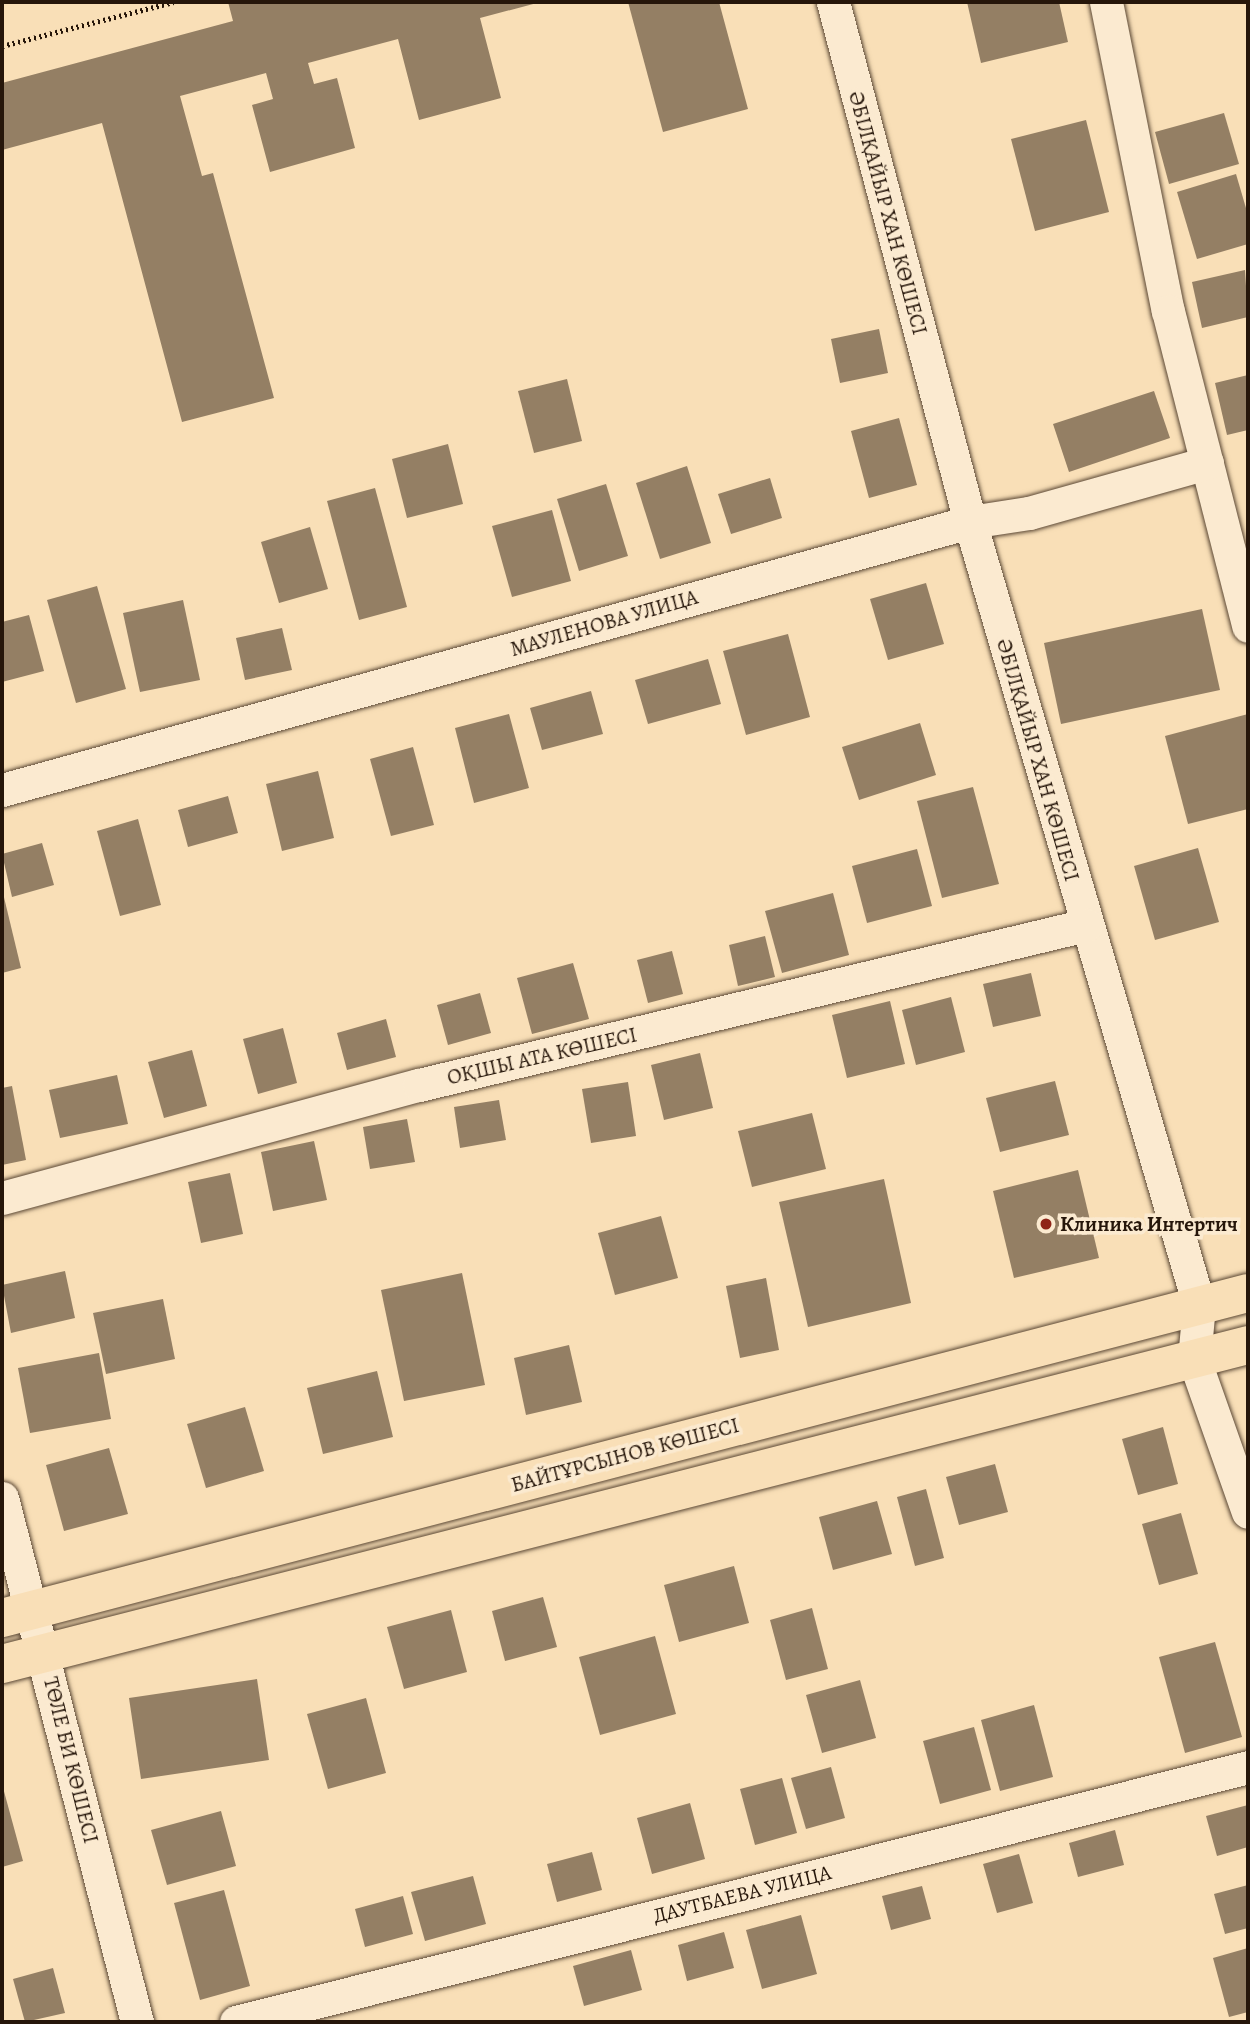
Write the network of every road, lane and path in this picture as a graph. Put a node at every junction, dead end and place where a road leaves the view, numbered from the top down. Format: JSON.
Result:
{"nodes":[{"id":1,"x":173,"y":2,"type":"edge"},
{"id":2,"x":832,"y":2,"type":"edge"},
{"id":3,"x":1106,"y":2,"type":"edge"},
{"id":4,"x":2,"y":46,"type":"edge"},
{"id":5,"x":1207,"y":463,"type":"junction"},
{"id":6,"x":970,"y":522,"type":"junction"},
{"id":7,"x":1248,"y":626,"type":"edge"},
{"id":8,"x":2,"y":790,"type":"edge"},
{"id":9,"x":1086,"y":925,"type":"junction"},
{"id":10,"x":2,"y":1198,"type":"edge"},
{"id":11,"x":1248,"y":1293,"type":"edge"},
{"id":12,"x":1199,"y":1305,"type":"junction"},
{"id":13,"x":1248,"y":1345,"type":"edge"},
{"id":14,"x":1195,"y":1359,"type":"junction"},
{"id":15,"x":2,"y":1498,"type":"edge"},
{"id":16,"x":1248,"y":1512,"type":"edge"},
{"id":17,"x":16,"y":1614,"type":"edge"},
{"id":18,"x":43,"y":1653,"type":"junction"},
{"id":19,"x":2,"y":1664,"type":"edge"},
{"id":20,"x":1248,"y":1767,"type":"edge"},
{"id":21,"x":137,"y":2022,"type":"edge"},
{"id":22,"x":236,"y":2022,"type":"edge"}],
"edges":[{"from":1,"to":4,"type":"path"},
{"from":2,"to":6,"type":"street","name":"ӘБІЛҚАЙЫР ХАН КӨШЕСІ"},
{"from":3,"to":5,"type":"street"},
{"from":5,"to":6,"type":"street","name":"МАУЛЕНОВА УЛИЦА"},
{"from":5,"to":7,"type":"street"},
{"from":6,"to":8,"type":"street","name":"МАУЛЕНОВА УЛИЦА"},
{"from":6,"to":9,"type":"street","name":"ӘБІЛҚАЙЫР ХАН КӨШЕСІ"},
{"from":9,"to":10,"type":"street","name":"ОҚШЫ АТА КӨШЕСІ"},
{"from":9,"to":12,"type":"street","name":"ӘБІЛҚАЙЫР ХАН КӨШЕСІ"},
{"from":11,"to":12,"type":"main road","name":"БАЙТҰРСЫНОВ КӨШЕСІ"},
{"from":12,"to":14,"type":"street","name":"ӘБІЛҚАЙЫР ХАН КӨШЕСІ"},
{"from":12,"to":17,"type":"main road","name":"БАЙТҰРСЫНОВ КӨШЕСІ"},
{"from":13,"to":14,"type":"main road"},
{"from":14,"to":16,"type":"street","name":"ӘБІЛҚАЙЫР ХАН КӨШЕСІ"},
{"from":14,"to":18,"type":"main road"},
{"from":15,"to":17,"type":"street","name":"ТӨЛЕ БИ КӨШЕСІ"},
{"from":17,"to":18,"type":"street","name":"ТӨЛЕ БИ КӨШЕСІ"},
{"from":18,"to":19,"type":"main road"},
{"from":18,"to":21,"type":"street","name":"ТӨЛЕ БИ КӨШЕСІ"},
{"from":20,"to":22,"type":"street","name":"ДАУТБАЕВА УЛИЦА"}]}
